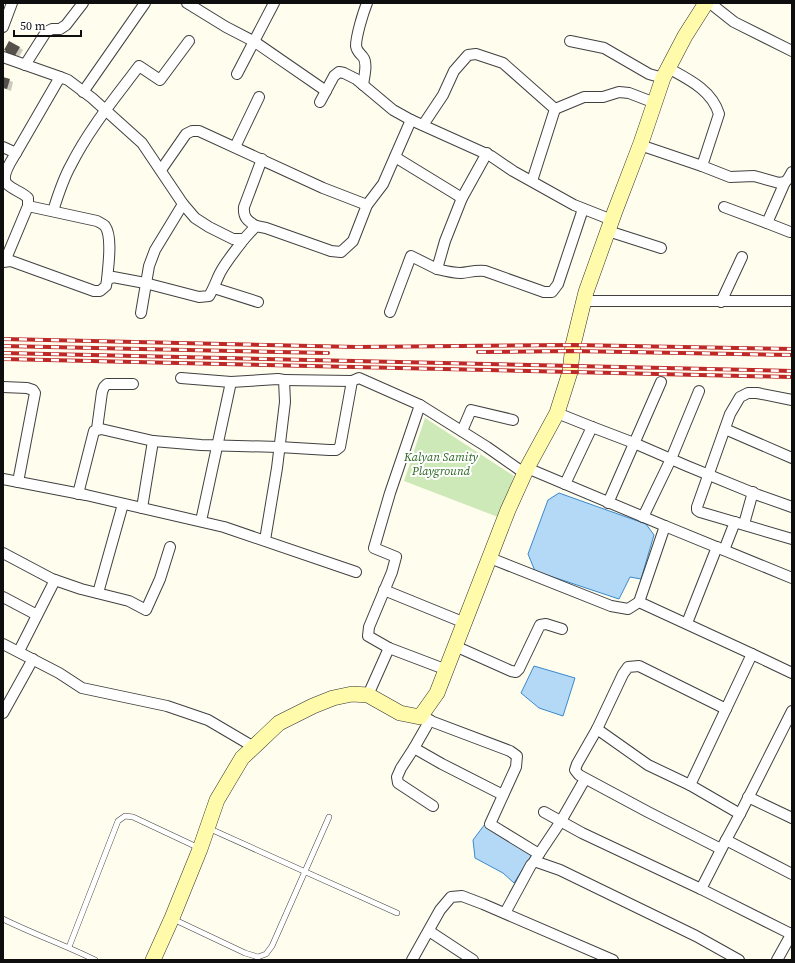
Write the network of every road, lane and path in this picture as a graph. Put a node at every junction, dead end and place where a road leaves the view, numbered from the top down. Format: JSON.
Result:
{"nodes":[{"id":1,"x":12,"y":3,"type":"edge"},
{"id":2,"x":83,"y":3,"type":"edge"},
{"id":3,"x":146,"y":3,"type":"edge"},
{"id":4,"x":187,"y":3,"type":"edge"},
{"id":5,"x":274,"y":3,"type":"edge"},
{"id":6,"x":367,"y":3,"type":"edge"},
{"id":7,"x":706,"y":3,"type":"edge"},
{"id":8,"x":710,"y":3,"type":"edge"},
{"id":9,"x":3,"y":28,"type":"edge"},
{"id":10,"x":190,"y":41,"type":"dead end"},
{"id":11,"x":570,"y":41,"type":"dead end"},
{"id":12,"x":255,"y":42,"type":"junction"},
{"id":13,"x":792,"y":51,"type":"edge"},
{"id":14,"x":3,"y":57,"type":"edge"},
{"id":15,"x":25,"y":65,"type":"junction"},
{"id":16,"x":665,"y":73,"type":"junction"},
{"id":17,"x":238,"y":74,"type":"dead end"},
{"id":18,"x":60,"y":77,"type":"junction"},
{"id":19,"x":363,"y":85,"type":"junction"},
{"id":20,"x":326,"y":91,"type":"junction"},
{"id":21,"x":83,"y":92,"type":"junction"},
{"id":22,"x":259,"y":97,"type":"dead end"},
{"id":23,"x":320,"y":102,"type":"dead end"},
{"id":24,"x":655,"y":103,"type":"junction"},
{"id":25,"x":555,"y":109,"type":"junction"},
{"id":26,"x":105,"y":110,"type":"junction"},
{"id":27,"x":411,"y":120,"type":"junction"},
{"id":28,"x":423,"y":125,"type":"junction"},
{"id":29,"x":640,"y":145,"type":"junction"},
{"id":30,"x":3,"y":147,"type":"edge"},
{"id":31,"x":235,"y":148,"type":"junction"},
{"id":32,"x":16,"y":153,"type":"junction"},
{"id":33,"x":487,"y":153,"type":"junction"},
{"id":34,"x":395,"y":157,"type":"junction"},
{"id":35,"x":262,"y":159,"type":"junction"},
{"id":36,"x":702,"y":166,"type":"junction"},
{"id":37,"x":161,"y":170,"type":"junction"},
{"id":38,"x":792,"y":172,"type":"edge"},
{"id":39,"x":532,"y":181,"type":"junction"},
{"id":40,"x":785,"y":182,"type":"junction"},
{"id":41,"x":462,"y":198,"type":"junction"},
{"id":42,"x":183,"y":204,"type":"junction"},
{"id":43,"x":367,"y":205,"type":"junction"},
{"id":44,"x":28,"y":206,"type":"junction"},
{"id":45,"x":724,"y":206,"type":"dead end"},
{"id":46,"x":583,"y":209,"type":"junction"},
{"id":47,"x":53,"y":211,"type":"junction"},
{"id":48,"x":767,"y":223,"type":"junction"},
{"id":49,"x":256,"y":226,"type":"junction"},
{"id":50,"x":610,"y":226,"type":"junction"},
{"id":51,"x":791,"y":230,"type":"edge"},
{"id":52,"x":244,"y":239,"type":"junction"},
{"id":53,"x":661,"y":248,"type":"dead end"},
{"id":54,"x":742,"y":257,"type":"dead end"},
{"id":55,"x":4,"y":261,"type":"edge"},
{"id":56,"x":437,"y":269,"type":"junction"},
{"id":57,"x":107,"y":280,"type":"junction"},
{"id":58,"x":145,"y":283,"type":"junction"},
{"id":59,"x":214,"y":288,"type":"junction"},
{"id":60,"x":584,"y":301,"type":"junction"},
{"id":61,"x":792,"y":301,"type":"edge"},
{"id":62,"x":258,"y":302,"type":"dead end"},
{"id":63,"x":721,"y":302,"type":"junction"},
{"id":64,"x":390,"y":312,"type":"dead end"},
{"id":65,"x":142,"y":313,"type":"dead end"},
{"id":66,"x":181,"y":378,"type":"dead end"},
{"id":67,"x":284,"y":380,"type":"junction"},
{"id":68,"x":352,"y":381,"type":"junction"},
{"id":69,"x":231,"y":382,"type":"junction"},
{"id":70,"x":661,"y":382,"type":"dead end"},
{"id":71,"x":133,"y":384,"type":"dead end"},
{"id":72,"x":3,"y":387,"type":"edge"},
{"id":73,"x":699,"y":391,"type":"dead end"},
{"id":74,"x":792,"y":400,"type":"edge"},
{"id":75,"x":420,"y":405,"type":"junction"},
{"id":76,"x":557,"y":413,"type":"junction"},
{"id":77,"x":513,"y":420,"type":"dead end"},
{"id":78,"x":592,"y":427,"type":"junction"},
{"id":79,"x":97,"y":429,"type":"junction"},
{"id":80,"x":724,"y":429,"type":"junction"},
{"id":81,"x":462,"y":431,"type":"junction"},
{"id":82,"x":153,"y":441,"type":"junction"},
{"id":83,"x":634,"y":443,"type":"junction"},
{"id":84,"x":218,"y":446,"type":"junction"},
{"id":85,"x":279,"y":447,"type":"junction"},
{"id":86,"x":792,"y":458,"type":"edge"},
{"id":87,"x":671,"y":459,"type":"junction"},
{"id":88,"x":526,"y":471,"type":"junction"},
{"id":89,"x":709,"y":474,"type":"junction"},
{"id":90,"x":3,"y":479,"type":"edge"},
{"id":91,"x":18,"y":482,"type":"junction"},
{"id":92,"x":565,"y":484,"type":"junction"},
{"id":93,"x":753,"y":492,"type":"junction"},
{"id":94,"x":78,"y":494,"type":"junction"},
{"id":95,"x":608,"y":503,"type":"junction"},
{"id":96,"x":123,"y":504,"type":"junction"},
{"id":97,"x":792,"y":507,"type":"edge"},
{"id":98,"x":142,"y":508,"type":"junction"},
{"id":99,"x":643,"y":517,"type":"junction"},
{"id":100,"x":201,"y":521,"type":"junction"},
{"id":101,"x":740,"y":523,"type":"junction"},
{"id":102,"x":665,"y":526,"type":"junction"},
{"id":103,"x":792,"y":539,"type":"edge"},
{"id":104,"x":265,"y":540,"type":"junction"},
{"id":105,"x":170,"y":547,"type":"dead end"},
{"id":106,"x":720,"y":549,"type":"junction"},
{"id":107,"x":3,"y":554,"type":"edge"},
{"id":108,"x":490,"y":558,"type":"junction"},
{"id":109,"x":356,"y":572,"type":"dead end"},
{"id":110,"x":792,"y":578,"type":"edge"},
{"id":111,"x":55,"y":580,"type":"junction"},
{"id":112,"x":384,"y":590,"type":"junction"},
{"id":113,"x":98,"y":593,"type":"junction"},
{"id":114,"x":3,"y":597,"type":"edge"},
{"id":115,"x":639,"y":602,"type":"junction"},
{"id":116,"x":37,"y":615,"type":"junction"},
{"id":117,"x":465,"y":623,"type":"junction"},
{"id":118,"x":687,"y":623,"type":"junction"},
{"id":119,"x":562,"y":629,"type":"dead end"},
{"id":120,"x":3,"y":644,"type":"edge"},
{"id":121,"x":455,"y":646,"type":"junction"},
{"id":122,"x":389,"y":648,"type":"junction"},
{"id":123,"x":18,"y":651,"type":"junction"},
{"id":124,"x":752,"y":654,"type":"junction"},
{"id":125,"x":33,"y":659,"type":"junction"},
{"id":126,"x":447,"y":670,"type":"junction"},
{"id":127,"x":792,"y":673,"type":"edge"},
{"id":128,"x":368,"y":695,"type":"junction"},
{"id":129,"x":726,"y":709,"type":"junction"},
{"id":130,"x":792,"y":711,"type":"edge"},
{"id":131,"x":3,"y":714,"type":"edge"},
{"id":132,"x":425,"y":719,"type":"junction"},
{"id":133,"x":598,"y":729,"type":"junction"},
{"id":134,"x":254,"y":746,"type":"junction"},
{"id":135,"x":414,"y":748,"type":"junction"},
{"id":136,"x":585,"y":778,"type":"junction"},
{"id":137,"x":690,"y":785,"type":"junction"},
{"id":138,"x":503,"y":795,"type":"junction"},
{"id":139,"x":748,"y":797,"type":"junction"},
{"id":140,"x":433,"y":806,"type":"dead end"},
{"id":141,"x":544,"y":812,"type":"dead end"},
{"id":142,"x":740,"y":814,"type":"junction"},
{"id":143,"x":329,"y":817,"type":"dead end"},
{"id":144,"x":792,"y":818,"type":"edge"},
{"id":145,"x":561,"y":821,"type":"junction"},
{"id":146,"x":207,"y":827,"type":"junction"},
{"id":147,"x":724,"y":845,"type":"junction"},
{"id":148,"x":200,"y":849,"type":"junction"},
{"id":149,"x":537,"y":858,"type":"junction"},
{"id":150,"x":305,"y":870,"type":"junction"},
{"id":151,"x":792,"y":874,"type":"edge"},
{"id":152,"x":701,"y":889,"type":"junction"},
{"id":153,"x":397,"y":913,"type":"dead end"},
{"id":154,"x":505,"y":913,"type":"junction"},
{"id":155,"x":172,"y":918,"type":"junction"},
{"id":156,"x":3,"y":919,"type":"edge"},
{"id":157,"x":428,"y":931,"type":"junction"},
{"id":158,"x":792,"y":933,"type":"edge"},
{"id":159,"x":69,"y":947,"type":"junction"},
{"id":160,"x":95,"y":960,"type":"edge"},
{"id":161,"x":153,"y":960,"type":"edge"},
{"id":162,"x":412,"y":960,"type":"edge"},
{"id":163,"x":473,"y":960,"type":"edge"},
{"id":164,"x":613,"y":960,"type":"edge"},
{"id":165,"x":739,"y":960,"type":"edge"},
{"id":166,"x":777,"y":960,"type":"edge"}],
"edges":[{"from":1,"to":9,"type":"street"},
{"from":2,"to":15,"type":"street"},
{"from":3,"to":21,"type":"street"},
{"from":4,"to":12,"type":"street"},
{"from":5,"to":12,"type":"street"},
{"from":6,"to":19,"type":"street"},
{"from":7,"to":16,"type":"street"},
{"from":8,"to":13,"type":"street"},
{"from":10,"to":26,"type":"street"},
{"from":11,"to":16,"type":"street"},
{"from":12,"to":17,"type":"street"},
{"from":12,"to":20,"type":"street"},
{"from":14,"to":15,"type":"street"},
{"from":15,"to":18,"type":"street"},
{"from":16,"to":24,"type":"street"},
{"from":16,"to":36,"type":"street"},
{"from":18,"to":21,"type":"street"},
{"from":18,"to":32,"type":"street"},
{"from":19,"to":20,"type":"street"},
{"from":19,"to":27,"type":"street"},
{"from":20,"to":23,"type":"street"},
{"from":21,"to":26,"type":"street"},
{"from":22,"to":31,"type":"street"},
{"from":24,"to":25,"type":"street"},
{"from":24,"to":29,"type":"street"},
{"from":25,"to":28,"type":"street"},
{"from":25,"to":39,"type":"street"},
{"from":26,"to":37,"type":"street"},
{"from":26,"to":47,"type":"street"},
{"from":27,"to":28,"type":"street"},
{"from":27,"to":34,"type":"street"},
{"from":28,"to":33,"type":"street"},
{"from":29,"to":36,"type":"street"},
{"from":29,"to":50,"type":"street"},
{"from":30,"to":32,"type":"street"},
{"from":31,"to":35,"type":"street"},
{"from":31,"to":37,"type":"street"},
{"from":32,"to":44,"type":"street"},
{"from":33,"to":39,"type":"street"},
{"from":33,"to":41,"type":"street"},
{"from":34,"to":41,"type":"street"},
{"from":34,"to":43,"type":"street"},
{"from":35,"to":43,"type":"street"},
{"from":35,"to":49,"type":"street"},
{"from":36,"to":40,"type":"street"},
{"from":37,"to":42,"type":"street"},
{"from":38,"to":40,"type":"street"},
{"from":39,"to":46,"type":"street"},
{"from":40,"to":48,"type":"street"},
{"from":41,"to":56,"type":"street"},
{"from":42,"to":52,"type":"street"},
{"from":42,"to":58,"type":"street"},
{"from":43,"to":49,"type":"street"},
{"from":44,"to":47,"type":"street"},
{"from":44,"to":55,"type":"street"},
{"from":45,"to":48,"type":"street"},
{"from":46,"to":50,"type":"street"},
{"from":46,"to":56,"type":"street"},
{"from":47,"to":57,"type":"street"},
{"from":48,"to":51,"type":"street"},
{"from":49,"to":52,"type":"street"},
{"from":50,"to":53,"type":"street"},
{"from":50,"to":60,"type":"street"},
{"from":52,"to":59,"type":"street"},
{"from":54,"to":63,"type":"street"},
{"from":55,"to":57,"type":"street"},
{"from":56,"to":64,"type":"street"},
{"from":57,"to":58,"type":"street"},
{"from":58,"to":59,"type":"street"},
{"from":58,"to":65,"type":"street"},
{"from":59,"to":62,"type":"street"},
{"from":60,"to":63,"type":"street"},
{"from":60,"to":76,"type":"street"},
{"from":61,"to":63,"type":"street"},
{"from":66,"to":69,"type":"street"},
{"from":67,"to":68,"type":"street"},
{"from":67,"to":69,"type":"street"},
{"from":67,"to":85,"type":"street"},
{"from":68,"to":75,"type":"street"},
{"from":68,"to":85,"type":"street"},
{"from":69,"to":84,"type":"street"},
{"from":70,"to":83,"type":"street"},
{"from":71,"to":79,"type":"street"},
{"from":72,"to":91,"type":"street"},
{"from":73,"to":87,"type":"street"},
{"from":74,"to":80,"type":"street"},
{"from":75,"to":81,"type":"street"},
{"from":75,"to":112,"type":"street"},
{"from":76,"to":78,"type":"street"},
{"from":76,"to":88,"type":"street"},
{"from":77,"to":81,"type":"street"},
{"from":78,"to":83,"type":"street"},
{"from":78,"to":92,"type":"street"},
{"from":79,"to":82,"type":"street"},
{"from":79,"to":94,"type":"street"},
{"from":80,"to":86,"type":"street"},
{"from":80,"to":89,"type":"street"},
{"from":81,"to":88,"type":"street"},
{"from":82,"to":84,"type":"street"},
{"from":82,"to":98,"type":"street"},
{"from":83,"to":87,"type":"street"},
{"from":83,"to":95,"type":"street"},
{"from":84,"to":85,"type":"street"},
{"from":84,"to":100,"type":"street"},
{"from":85,"to":104,"type":"street"},
{"from":87,"to":89,"type":"street"},
{"from":87,"to":99,"type":"street"},
{"from":88,"to":92,"type":"street"},
{"from":88,"to":108,"type":"street"},
{"from":89,"to":93,"type":"street"},
{"from":89,"to":101,"type":"street"},
{"from":90,"to":91,"type":"street"},
{"from":91,"to":94,"type":"street"},
{"from":92,"to":95,"type":"street"},
{"from":93,"to":97,"type":"street"},
{"from":93,"to":101,"type":"street"},
{"from":94,"to":96,"type":"street"},
{"from":95,"to":99,"type":"street"},
{"from":96,"to":98,"type":"street"},
{"from":96,"to":113,"type":"street"},
{"from":98,"to":100,"type":"street"},
{"from":99,"to":102,"type":"street"},
{"from":100,"to":104,"type":"street"},
{"from":101,"to":103,"type":"street"},
{"from":101,"to":106,"type":"street"},
{"from":102,"to":106,"type":"street"},
{"from":102,"to":115,"type":"street"},
{"from":104,"to":109,"type":"street"},
{"from":105,"to":113,"type":"street"},
{"from":106,"to":110,"type":"street"},
{"from":106,"to":118,"type":"street"},
{"from":107,"to":111,"type":"street"},
{"from":108,"to":115,"type":"street"},
{"from":108,"to":117,"type":"street"},
{"from":111,"to":113,"type":"street"},
{"from":111,"to":116,"type":"street"},
{"from":112,"to":117,"type":"street"},
{"from":112,"to":122,"type":"street"},
{"from":114,"to":116,"type":"street"},
{"from":115,"to":118,"type":"street"},
{"from":116,"to":123,"type":"street"},
{"from":117,"to":121,"type":"street"},
{"from":118,"to":124,"type":"street"},
{"from":119,"to":121,"type":"street"},
{"from":120,"to":123,"type":"street"},
{"from":121,"to":126,"type":"street"},
{"from":122,"to":126,"type":"street"},
{"from":122,"to":128,"type":"street"},
{"from":123,"to":125,"type":"street"},
{"from":124,"to":127,"type":"street"},
{"from":124,"to":129,"type":"street"},
{"from":125,"to":131,"type":"street"},
{"from":125,"to":134,"type":"street"},
{"from":126,"to":132,"type":"street"},
{"from":128,"to":132,"type":"street"},
{"from":128,"to":134,"type":"street"},
{"from":129,"to":133,"type":"street"},
{"from":129,"to":137,"type":"street"},
{"from":130,"to":139,"type":"street"},
{"from":132,"to":135,"type":"street"},
{"from":132,"to":138,"type":"street"},
{"from":133,"to":136,"type":"street"},
{"from":133,"to":137,"type":"street"},
{"from":134,"to":146,"type":"street"},
{"from":135,"to":138,"type":"street"},
{"from":135,"to":140,"type":"street"},
{"from":136,"to":145,"type":"street"},
{"from":136,"to":147,"type":"street"},
{"from":137,"to":142,"type":"street"},
{"from":138,"to":149,"type":"street"},
{"from":139,"to":142,"type":"street"},
{"from":139,"to":144,"type":"street"},
{"from":141,"to":145,"type":"street"},
{"from":142,"to":147,"type":"street"},
{"from":143,"to":150,"type":"lane"},
{"from":145,"to":149,"type":"street"},
{"from":145,"to":152,"type":"street"},
{"from":146,"to":148,"type":"street"},
{"from":146,"to":150,"type":"lane"},
{"from":147,"to":151,"type":"street"},
{"from":147,"to":152,"type":"street"},
{"from":148,"to":155,"type":"street"},
{"from":148,"to":159,"type":"lane"},
{"from":149,"to":154,"type":"street"},
{"from":149,"to":165,"type":"street"},
{"from":150,"to":153,"type":"lane"},
{"from":150,"to":155,"type":"lane"},
{"from":152,"to":158,"type":"street"},
{"from":154,"to":157,"type":"street"},
{"from":154,"to":164,"type":"street"},
{"from":155,"to":161,"type":"street"},
{"from":156,"to":159,"type":"lane"},
{"from":157,"to":162,"type":"street"},
{"from":157,"to":163,"type":"street"},
{"from":158,"to":166,"type":"street"},
{"from":159,"to":160,"type":"lane"}]}
